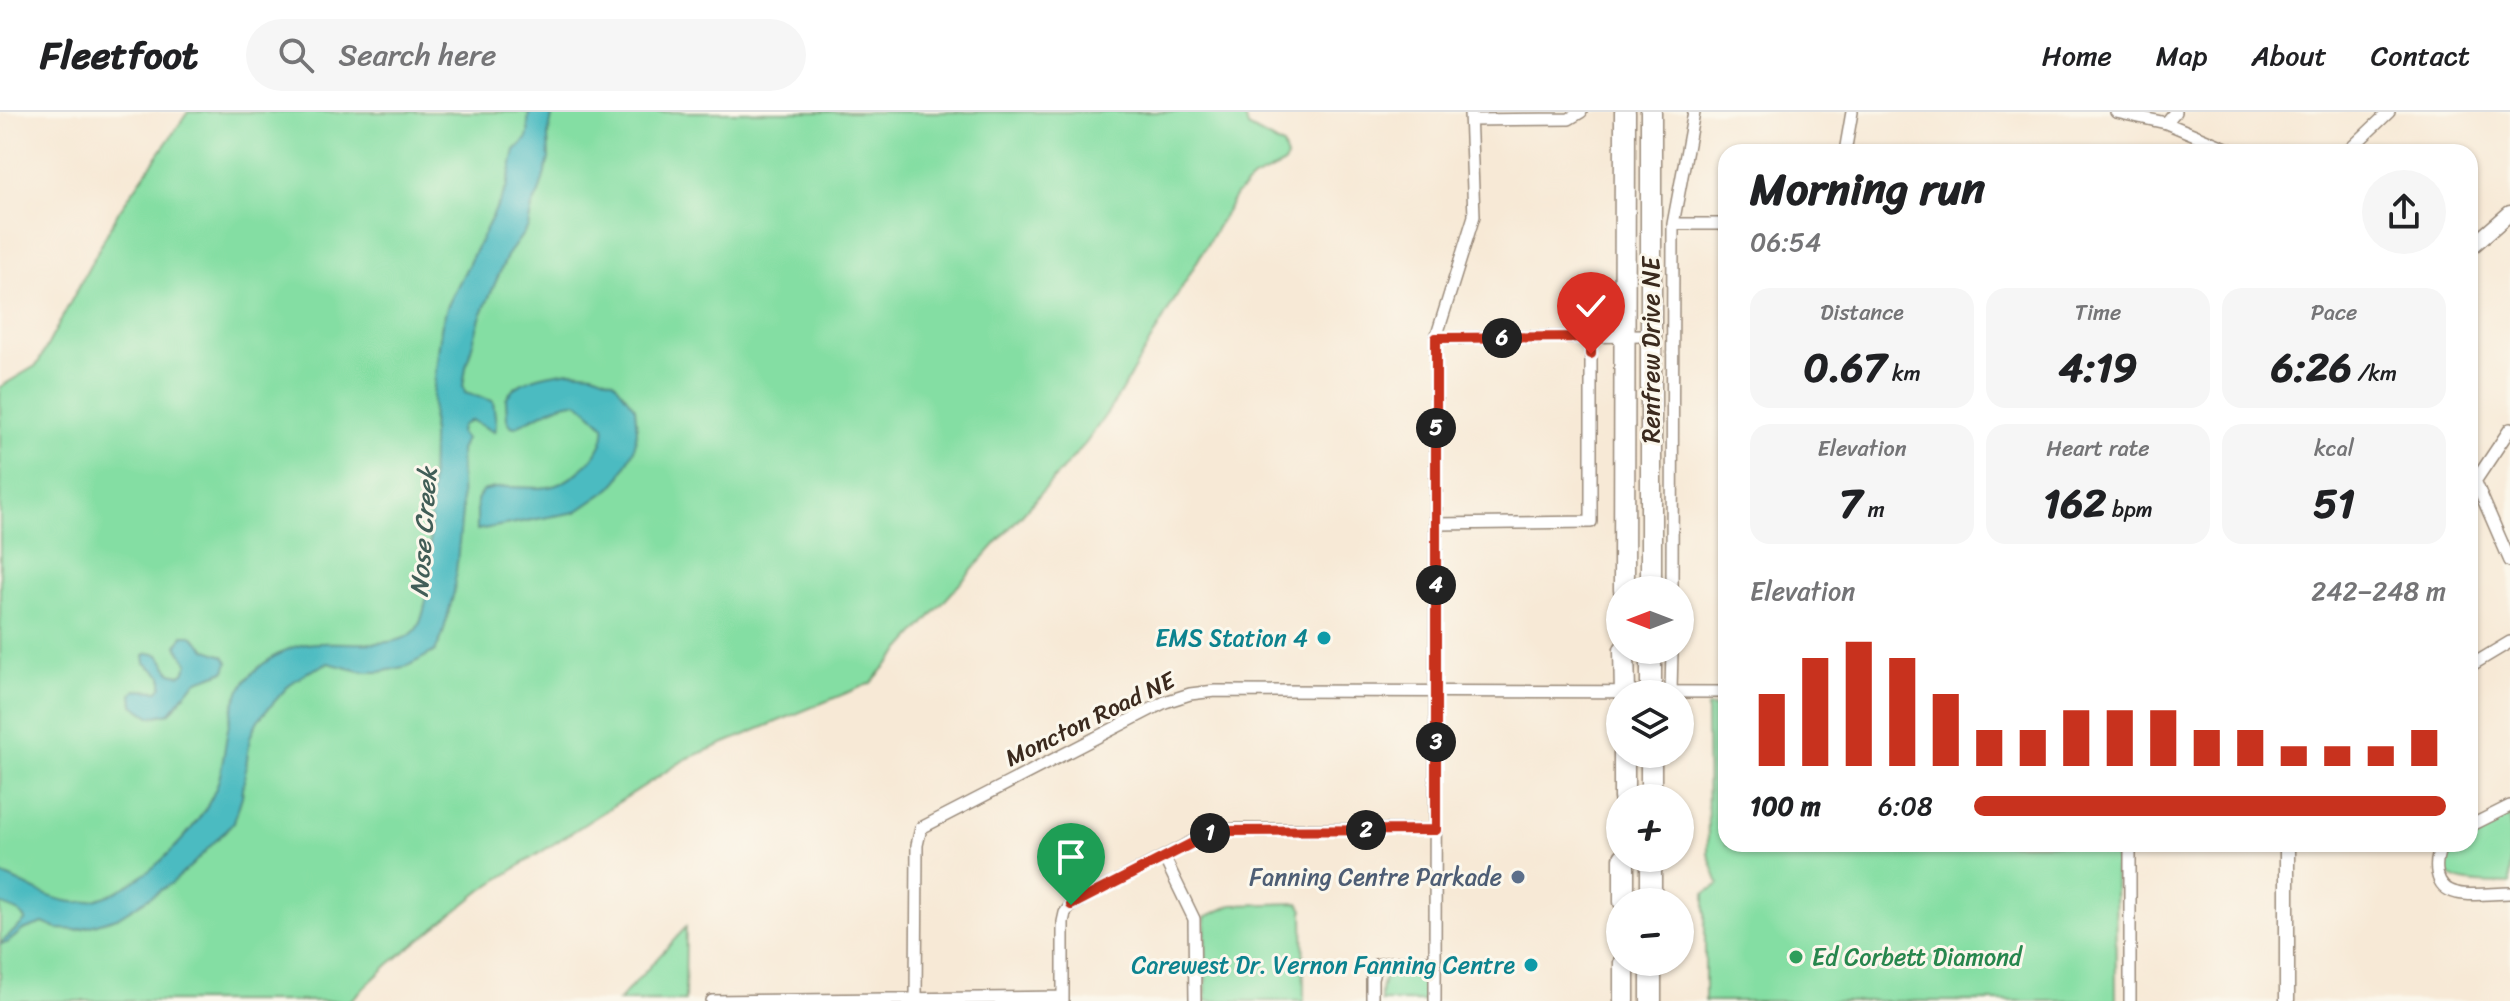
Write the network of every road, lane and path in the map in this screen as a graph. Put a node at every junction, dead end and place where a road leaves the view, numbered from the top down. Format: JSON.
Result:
{"nodes":[{"id":1,"x":1581,"y":112,"type":"edge"},
{"id":2,"x":1625,"y":112,"type":"edge"},
{"id":3,"x":1651,"y":112,"type":"edge"},
{"id":4,"x":1694,"y":112,"type":"edge"},
{"id":5,"x":1852,"y":112,"type":"edge"},
{"id":6,"x":2116,"y":112,"type":"edge"},
{"id":7,"x":2175,"y":112,"type":"edge"},
{"id":8,"x":2389,"y":112,"type":"edge"},
{"id":9,"x":1470,"y":116,"type":"edge"},
{"id":10,"x":2166,"y":123,"type":"junction"},
{"id":11,"x":1846,"y":144,"type":"edge"},
{"id":12,"x":2217,"y":144,"type":"edge"},
{"id":13,"x":2355,"y":144,"type":"edge"},
{"id":14,"x":2510,"y":213,"type":"edge"},
{"id":15,"x":1673,"y":224,"type":"junction"},
{"id":16,"x":1718,"y":224,"type":"edge"},
{"id":17,"x":2478,"y":241,"type":"edge"},
{"id":18,"x":1649,"y":336,"type":"junction"},
{"id":19,"x":1591,"y":337,"type":"junction"},
{"id":20,"x":1623,"y":337,"type":"junction"},
{"id":21,"x":1436,"y":338,"type":"junction"},
{"id":22,"x":2510,"y":429,"type":"edge"},
{"id":23,"x":2478,"y":469,"type":"edge"},
{"id":24,"x":2478,"y":487,"type":"edge"},
{"id":25,"x":1436,"y":524,"type":"junction"},
{"id":26,"x":2510,"y":561,"type":"edge"},
{"id":27,"x":1624,"y":576,"type":"edge"},
{"id":28,"x":1651,"y":576,"type":"edge"},
{"id":29,"x":1672,"y":576,"type":"edge"},
{"id":30,"x":2510,"y":642,"type":"edge"},
{"id":31,"x":2478,"y":661,"type":"edge"},
{"id":32,"x":1437,"y":691,"type":"junction"},
{"id":33,"x":1694,"y":692,"type":"edge"},
{"id":34,"x":1718,"y":692,"type":"edge"},
{"id":35,"x":1606,"y":693,"type":"edge"},
{"id":36,"x":2510,"y":806,"type":"edge"},
{"id":37,"x":2478,"y":822,"type":"edge"},
{"id":38,"x":1436,"y":830,"type":"junction"},
{"id":39,"x":2130,"y":852,"type":"edge"},
{"id":40,"x":2287,"y":852,"type":"edge"},
{"id":41,"x":2440,"y":852,"type":"edge"},
{"id":42,"x":1164,"y":857,"type":"junction"},
{"id":43,"x":2510,"y":893,"type":"edge"},
{"id":44,"x":1435,"y":961,"type":"junction"},
{"id":45,"x":1624,"y":976,"type":"edge"},
{"id":46,"x":1651,"y":976,"type":"edge"},
{"id":47,"x":1063,"y":999,"type":"edge"},
{"id":48,"x":916,"y":1000,"type":"edge"},
{"id":49,"x":712,"y":1001,"type":"edge"},
{"id":50,"x":1195,"y":1001,"type":"edge"},
{"id":51,"x":1372,"y":1001,"type":"edge"},
{"id":52,"x":1435,"y":1001,"type":"edge"},
{"id":53,"x":1624,"y":1001,"type":"edge"},
{"id":54,"x":1651,"y":1001,"type":"edge"},
{"id":55,"x":2130,"y":1001,"type":"edge"},
{"id":56,"x":2287,"y":1001,"type":"edge"}],
"edges":[{"from":1,"to":9,"type":"street"},
{"from":2,"to":20,"type":"highway"},
{"from":3,"to":18,"type":"highway"},
{"from":4,"to":15,"type":"street","name":"Renfrew Drive NE"},
{"from":5,"to":11,"type":"street"},
{"from":6,"to":10,"type":"street"},
{"from":7,"to":10,"type":"street"},
{"from":8,"to":13,"type":"street"},
{"from":9,"to":21,"type":"street"},
{"from":10,"to":12,"type":"street"},
{"from":14,"to":17,"type":"street"},
{"from":15,"to":16,"type":"street"},
{"from":15,"to":29,"type":"street","name":"Renfrew Drive NE"},
{"from":18,"to":20,"type":"street"},
{"from":18,"to":28,"type":"highway"},
{"from":19,"to":20,"type":"street"},
{"from":19,"to":21,"type":"street"},
{"from":19,"to":25,"type":"street"},
{"from":20,"to":27,"type":"highway"},
{"from":21,"to":25,"type":"street"},
{"from":22,"to":23,"type":"street"},
{"from":24,"to":26,"type":"street"},
{"from":25,"to":32,"type":"street"},
{"from":30,"to":31,"type":"street"},
{"from":32,"to":35,"type":"street","name":"Moncton Road NE"},
{"from":32,"to":38,"type":"street"},
{"from":32,"to":48,"type":"street","name":"Moncton Road NE"},
{"from":33,"to":34,"type":"street","name":"Moncton Road NE"},
{"from":36,"to":37,"type":"street"},
{"from":38,"to":42,"type":"street"},
{"from":38,"to":44,"type":"street"},
{"from":39,"to":55,"type":"street"},
{"from":40,"to":56,"type":"street"},
{"from":41,"to":43,"type":"street"},
{"from":42,"to":47,"type":"street"},
{"from":42,"to":50,"type":"street"},
{"from":44,"to":51,"type":"street"},
{"from":44,"to":52,"type":"street"},
{"from":45,"to":53,"type":"highway"},
{"from":46,"to":54,"type":"highway"},
{"from":47,"to":48,"type":"street"},
{"from":48,"to":49,"type":"street"}]}
